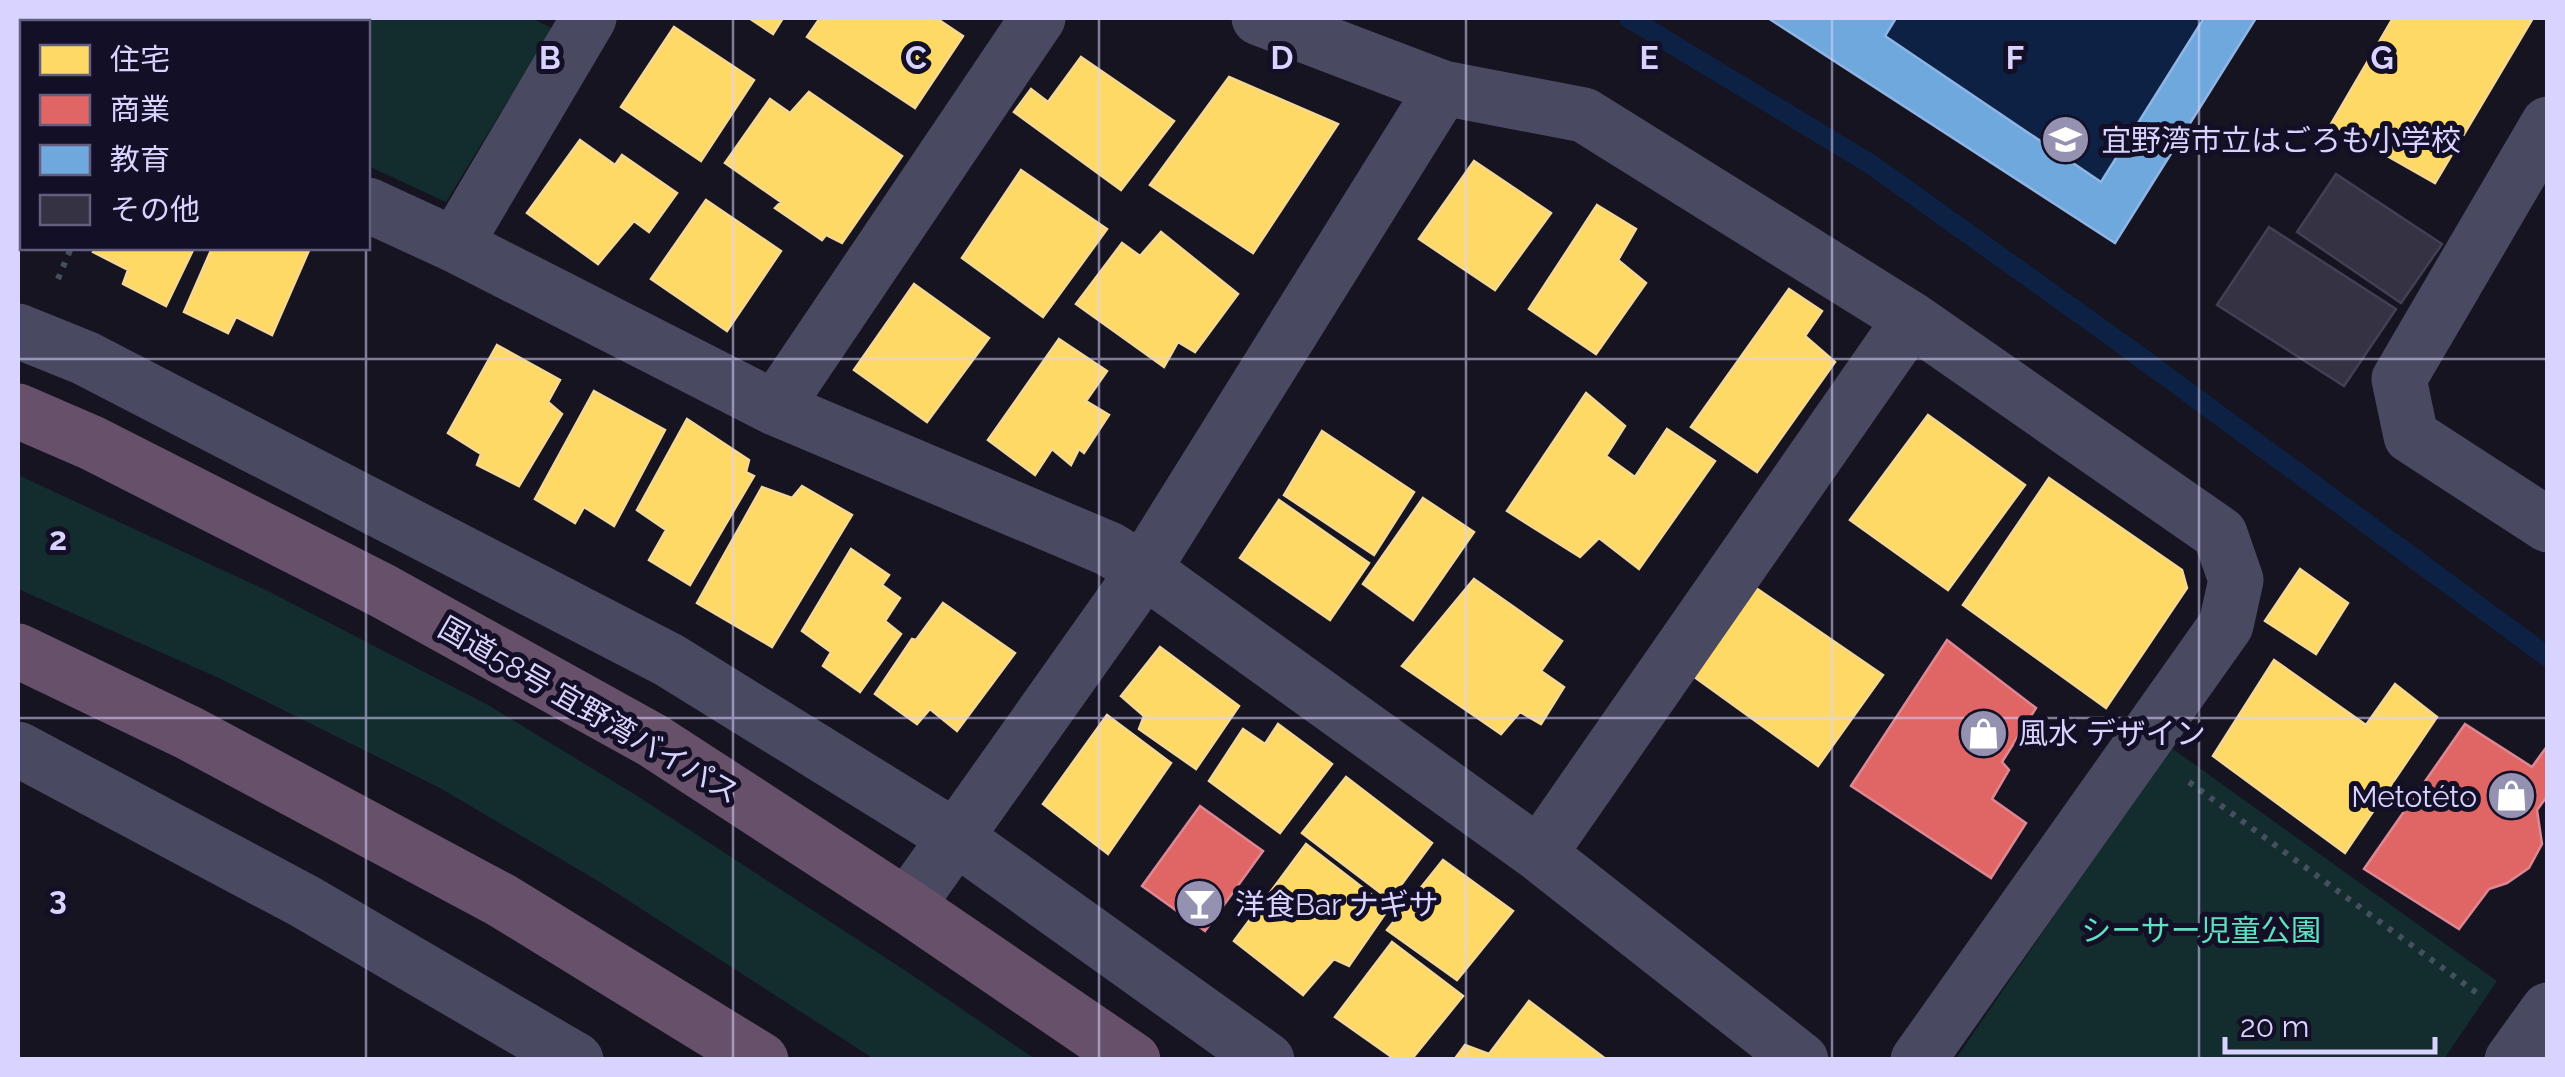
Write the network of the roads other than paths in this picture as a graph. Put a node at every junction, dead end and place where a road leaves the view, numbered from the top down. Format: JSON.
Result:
{"nodes":[{"id":1,"x":589,"y":18,"type":"edge"},
{"id":2,"x":1038,"y":18,"type":"edge"},
{"id":3,"x":1259,"y":18,"type":"edge"},
{"id":4,"x":1443,"y":88,"type":"junction"},
{"id":5,"x":2548,"y":124,"type":"edge"},
{"id":6,"x":370,"y":206,"type":"edge"},
{"id":7,"x":455,"y":245,"type":"junction"},
{"id":8,"x":1911,"y":319,"type":"junction"},
{"id":9,"x":18,"y":331,"type":"edge"},
{"id":10,"x":775,"y":408,"type":"junction"},
{"id":11,"x":18,"y":411,"type":"edge"},
{"id":12,"x":2548,"y":525,"type":"edge"},
{"id":13,"x":1144,"y":570,"type":"junction"},
{"id":14,"x":18,"y":651,"type":"edge"},
{"id":15,"x":18,"y":750,"type":"edge"},
{"id":16,"x":955,"y":837,"type":"junction"},
{"id":17,"x":1539,"y":854,"type":"junction"},
{"id":18,"x":907,"y":906,"type":"junction"},
{"id":19,"x":576,"y":1060,"type":"edge"},
{"id":20,"x":761,"y":1060,"type":"edge"},
{"id":21,"x":1132,"y":1060,"type":"edge"},
{"id":22,"x":1266,"y":1060,"type":"edge"},
{"id":23,"x":1802,"y":1060,"type":"edge"},
{"id":24,"x":1918,"y":1060,"type":"edge"}],
"edges":[{"from":1,"to":7,"type":"street"},
{"from":2,"to":10,"type":"street"},
{"from":3,"to":4,"type":"street"},
{"from":4,"to":8,"type":"street"},
{"from":4,"to":13,"type":"street"},
{"from":5,"to":12,"type":"street"},
{"from":6,"to":7,"type":"street"},
{"from":7,"to":10,"type":"street"},
{"from":8,"to":17,"type":"street"},
{"from":8,"to":24,"type":"street"},
{"from":9,"to":16,"type":"street"},
{"from":10,"to":13,"type":"street"},
{"from":11,"to":18,"type":"highway","name":"国道58号 宜野湾バイパス"},
{"from":13,"to":16,"type":"street"},
{"from":13,"to":17,"type":"street"},
{"from":14,"to":20,"type":"highway"},
{"from":15,"to":19,"type":"street"},
{"from":16,"to":18,"type":"street"},
{"from":16,"to":22,"type":"street"},
{"from":17,"to":23,"type":"street"},
{"from":18,"to":21,"type":"highway","name":"国道58号 宜野湾バイパス"}]}
